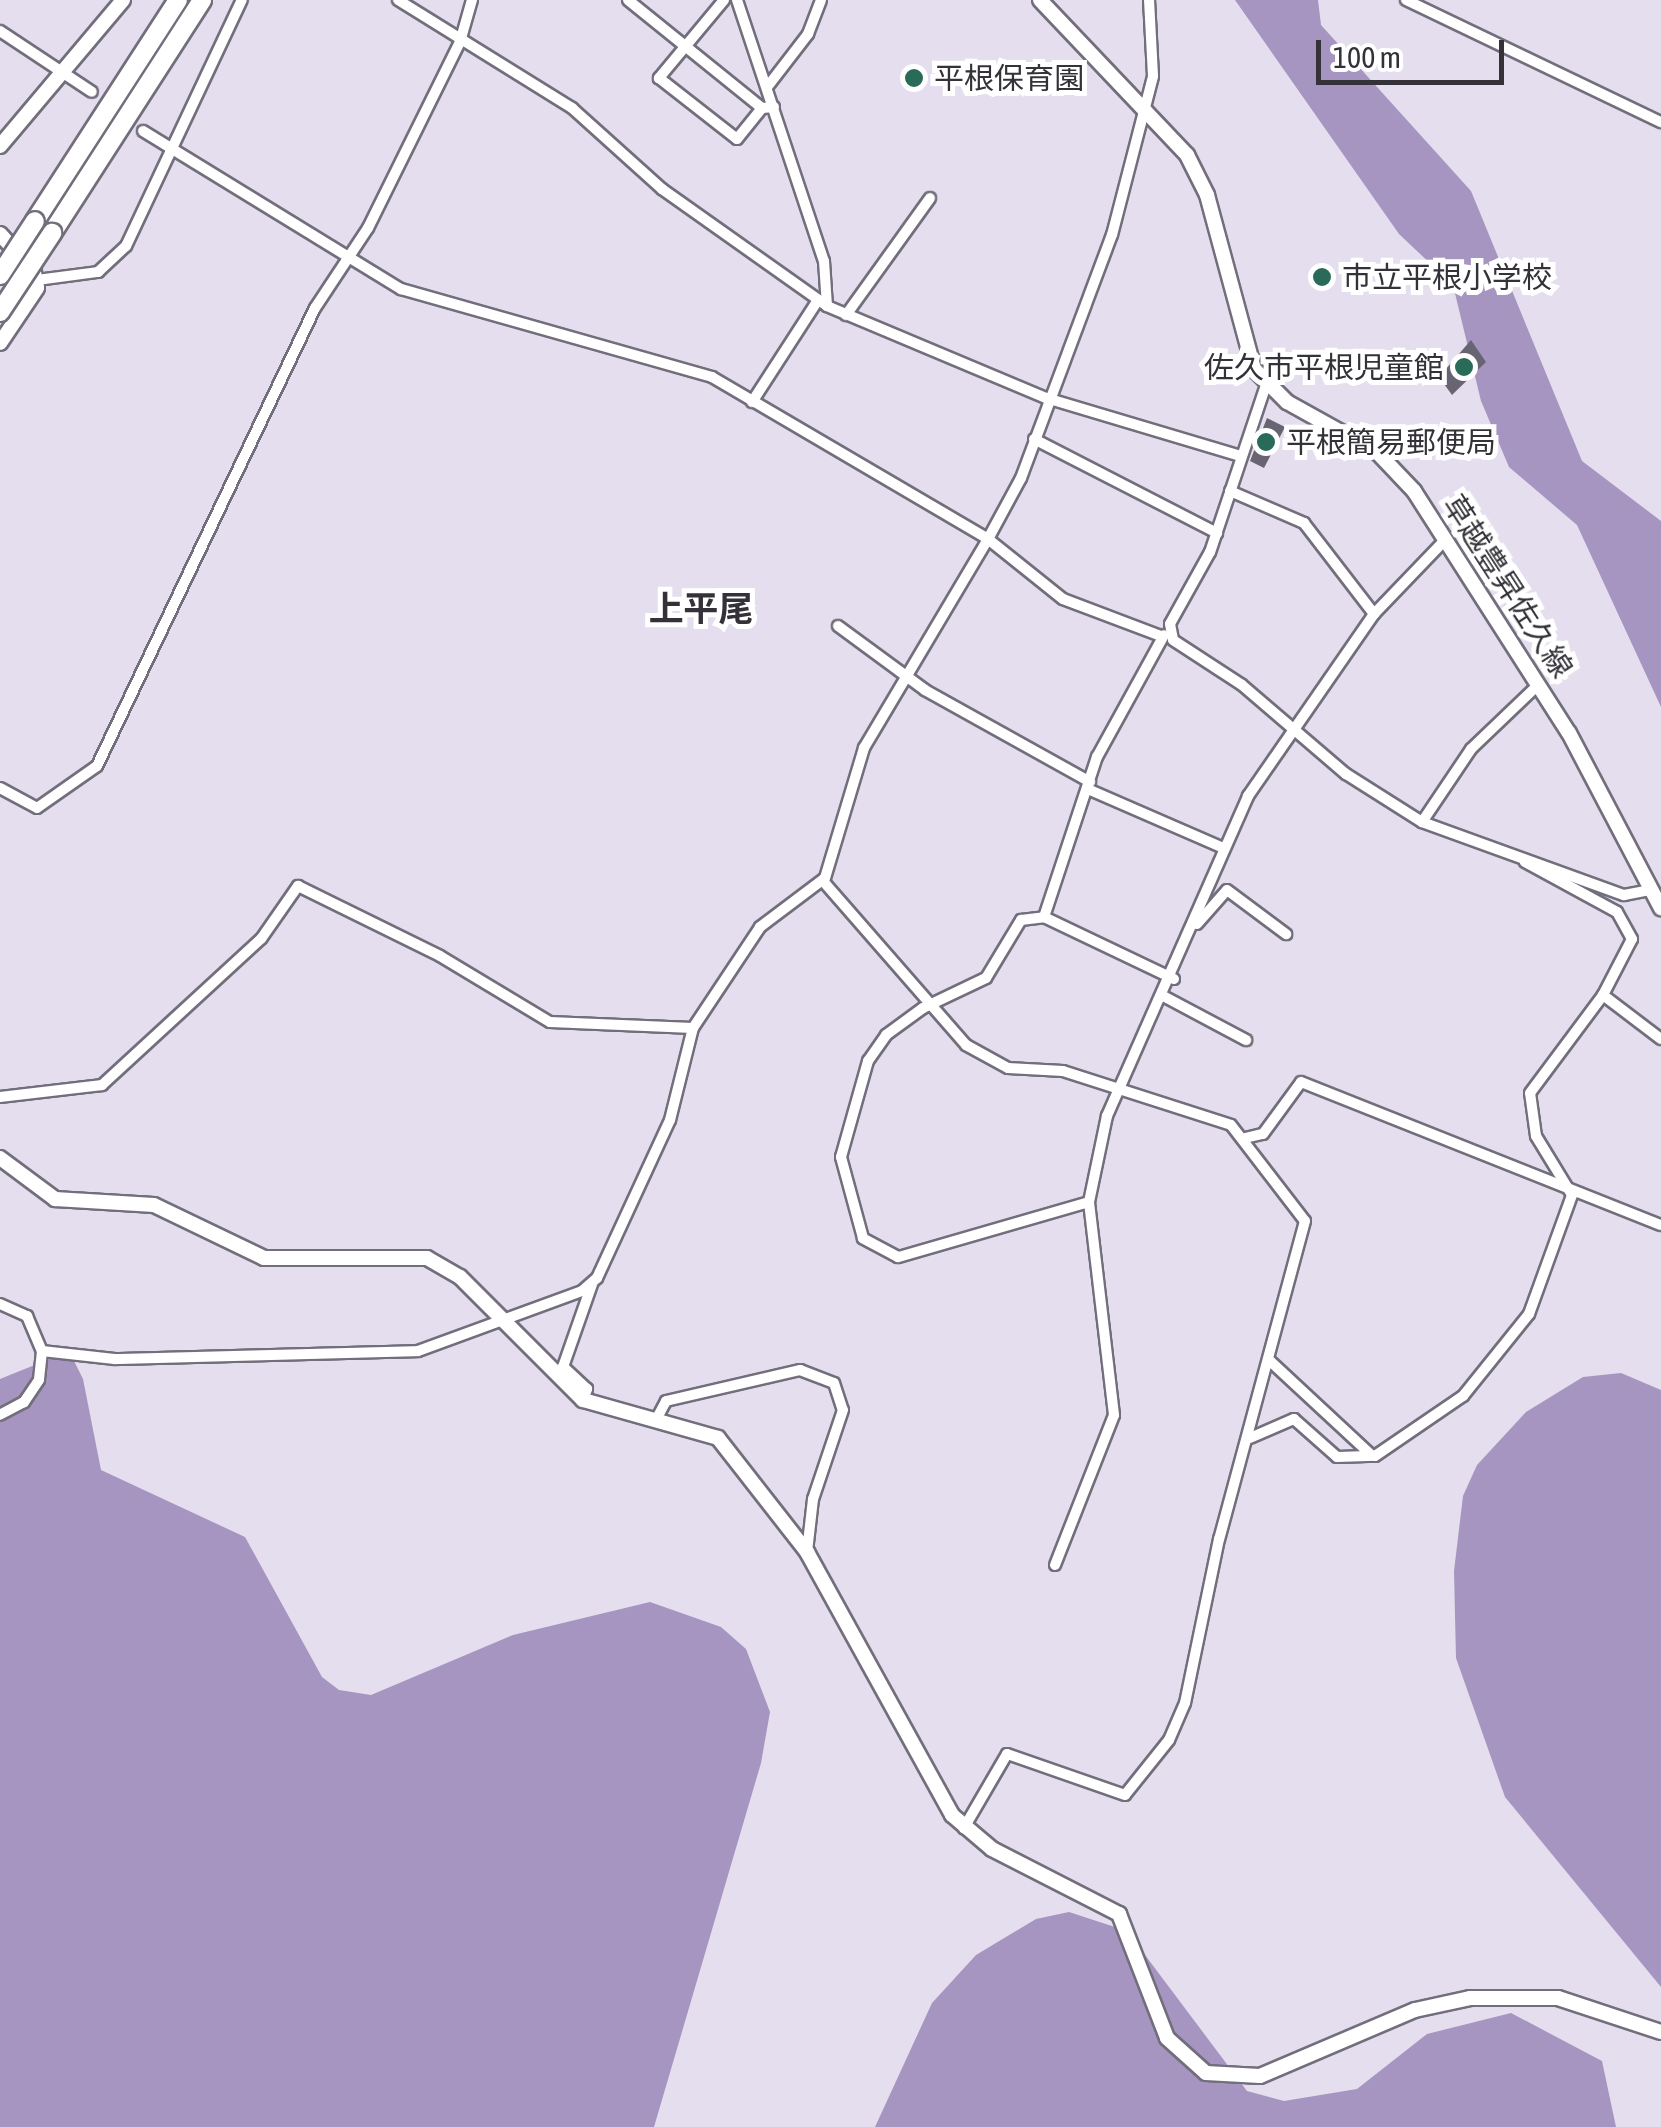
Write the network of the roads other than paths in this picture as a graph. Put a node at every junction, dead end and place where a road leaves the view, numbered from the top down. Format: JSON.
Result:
{"nodes":[{"id":1,"x":123,"y":0,"type":"edge"},
{"id":2,"x":178,"y":0,"type":"edge"},
{"id":3,"x":202,"y":0,"type":"edge"},
{"id":4,"x":242,"y":0,"type":"edge"},
{"id":5,"x":398,"y":0,"type":"edge"},
{"id":6,"x":472,"y":0,"type":"edge"},
{"id":7,"x":628,"y":0,"type":"edge"},
{"id":8,"x":724,"y":0,"type":"edge"},
{"id":9,"x":737,"y":0,"type":"edge"},
{"id":10,"x":821,"y":0,"type":"edge"},
{"id":11,"x":1040,"y":0,"type":"edge"},
{"id":12,"x":1150,"y":0,"type":"edge"},
{"id":13,"x":1406,"y":0,"type":"edge"},
{"id":14,"x":0,"y":31,"type":"edge"},
{"id":15,"x":460,"y":42,"type":"junction"},
{"id":16,"x":686,"y":42,"type":"junction"},
{"id":17,"x":66,"y":74,"type":"junction"},
{"id":18,"x":768,"y":86,"type":"junction"},
{"id":19,"x":92,"y":92,"type":"dead end"},
{"id":20,"x":768,"y":108,"type":"junction"},
{"id":21,"x":1146,"y":111,"type":"junction"},
{"id":22,"x":1661,"y":122,"type":"edge"},
{"id":23,"x":143,"y":131,"type":"dead end"},
{"id":24,"x":0,"y":146,"type":"edge"},
{"id":25,"x":166,"y":147,"type":"junction"},
{"id":26,"x":930,"y":198,"type":"dead end"},
{"id":27,"x":0,"y":234,"type":"edge"},
{"id":28,"x":350,"y":261,"type":"junction"},
{"id":29,"x":0,"y":275,"type":"edge"},
{"id":30,"x":37,"y":280,"type":"junction"},
{"id":31,"x":822,"y":303,"type":"junction"},
{"id":32,"x":0,"y":312,"type":"edge"},
{"id":33,"x":846,"y":315,"type":"junction"},
{"id":34,"x":0,"y":342,"type":"edge"},
{"id":35,"x":1266,"y":385,"type":"junction"},
{"id":36,"x":1046,"y":398,"type":"junction"},
{"id":37,"x":752,"y":402,"type":"junction"},
{"id":38,"x":1034,"y":438,"type":"junction"},
{"id":39,"x":1240,"y":456,"type":"junction"},
{"id":40,"x":1230,"y":491,"type":"junction"},
{"id":41,"x":1217,"y":532,"type":"junction"},
{"id":42,"x":988,"y":539,"type":"junction"},
{"id":43,"x":1446,"y":539,"type":"junction"},
{"id":44,"x":1374,"y":614,"type":"junction"},
{"id":45,"x":838,"y":626,"type":"dead end"},
{"id":46,"x":1166,"y":634,"type":"junction"},
{"id":47,"x":912,"y":676,"type":"junction"},
{"id":48,"x":1538,"y":685,"type":"junction"},
{"id":49,"x":1291,"y":729,"type":"junction"},
{"id":50,"x":1090,"y":786,"type":"junction"},
{"id":51,"x":0,"y":788,"type":"edge"},
{"id":52,"x":1422,"y":822,"type":"junction"},
{"id":53,"x":1222,"y":847,"type":"junction"},
{"id":54,"x":1525,"y":862,"type":"junction"},
{"id":55,"x":823,"y":881,"type":"junction"},
{"id":56,"x":1650,"y":890,"type":"junction"},
{"id":57,"x":1661,"y":908,"type":"edge"},
{"id":58,"x":1044,"y":916,"type":"junction"},
{"id":59,"x":1195,"y":926,"type":"junction"},
{"id":60,"x":1286,"y":934,"type":"dead end"},
{"id":61,"x":1174,"y":980,"type":"junction"},
{"id":62,"x":1603,"y":995,"type":"junction"},
{"id":63,"x":1166,"y":997,"type":"junction"},
{"id":64,"x":928,"y":1006,"type":"junction"},
{"id":65,"x":693,"y":1028,"type":"junction"},
{"id":66,"x":1246,"y":1040,"type":"dead end"},
{"id":67,"x":1661,"y":1040,"type":"edge"},
{"id":68,"x":1120,"y":1090,"type":"junction"},
{"id":69,"x":0,"y":1097,"type":"edge"},
{"id":70,"x":1244,"y":1138,"type":"junction"},
{"id":71,"x":0,"y":1158,"type":"edge"},
{"id":72,"x":1570,"y":1188,"type":"junction"},
{"id":73,"x":1088,"y":1202,"type":"junction"},
{"id":74,"x":1661,"y":1225,"type":"edge"},
{"id":75,"x":593,"y":1283,"type":"junction"},
{"id":76,"x":0,"y":1304,"type":"edge"},
{"id":77,"x":502,"y":1322,"type":"junction"},
{"id":78,"x":42,"y":1351,"type":"junction"},
{"id":79,"x":1269,"y":1360,"type":"junction"},
{"id":80,"x":583,"y":1400,"type":"junction"},
{"id":81,"x":0,"y":1415,"type":"edge"},
{"id":82,"x":656,"y":1418,"type":"junction"},
{"id":83,"x":1250,"y":1438,"type":"junction"},
{"id":84,"x":1370,"y":1454,"type":"junction"},
{"id":85,"x":807,"y":1552,"type":"junction"},
{"id":86,"x":1054,"y":1565,"type":"dead end"},
{"id":87,"x":964,"y":1828,"type":"junction"},
{"id":88,"x":1661,"y":2032,"type":"edge"}],
"edges":[{"from":1,"to":17,"type":"street"},
{"from":2,"to":29,"type":"highway","bridge":true},
{"from":3,"to":32,"type":"highway","bridge":true},
{"from":4,"to":25,"type":"street"},
{"from":5,"to":15,"type":"street"},
{"from":6,"to":15,"type":"street"},
{"from":7,"to":16,"type":"street"},
{"from":8,"to":16,"type":"street"},
{"from":9,"to":18,"type":"street"},
{"from":10,"to":18,"type":"street"},
{"from":11,"to":21,"type":"street","name":"草越豊昇佐久線"},
{"from":12,"to":21,"type":"street"},
{"from":13,"to":22,"type":"street"},
{"from":14,"to":17,"type":"street"},
{"from":15,"to":28,"type":"street"},
{"from":15,"to":31,"type":"street"},
{"from":16,"to":20,"type":"street"},
{"from":16,"to":20,"type":"street"},
{"from":17,"to":19,"type":"street"},
{"from":17,"to":24,"type":"street"},
{"from":18,"to":20,"type":"street"},
{"from":20,"to":31,"type":"street"},
{"from":21,"to":35,"type":"street","name":"草越豊昇佐久線"},
{"from":21,"to":36,"type":"street"},
{"from":23,"to":25,"type":"street"},
{"from":25,"to":28,"type":"street"},
{"from":25,"to":30,"type":"street"},
{"from":26,"to":33,"type":"street"},
{"from":27,"to":30,"type":"street"},
{"from":28,"to":37,"type":"street"},
{"from":28,"to":51,"type":"street"},
{"from":30,"to":34,"type":"street"},
{"from":31,"to":33,"type":"street"},
{"from":31,"to":37,"type":"street"},
{"from":33,"to":36,"type":"street"},
{"from":35,"to":39,"type":"street"},
{"from":35,"to":43,"type":"street","name":"草越豊昇佐久線"},
{"from":36,"to":38,"type":"street"},
{"from":36,"to":39,"type":"street"},
{"from":37,"to":42,"type":"street"},
{"from":38,"to":41,"type":"street"},
{"from":38,"to":42,"type":"street"},
{"from":39,"to":40,"type":"street"},
{"from":40,"to":41,"type":"street"},
{"from":40,"to":44,"type":"street"},
{"from":41,"to":46,"type":"street"},
{"from":42,"to":46,"type":"street"},
{"from":42,"to":47,"type":"street"},
{"from":43,"to":44,"type":"street"},
{"from":43,"to":48,"type":"street","name":"草越豊昇佐久線"},
{"from":44,"to":49,"type":"street"},
{"from":45,"to":47,"type":"street"},
{"from":46,"to":49,"type":"street"},
{"from":46,"to":50,"type":"street"},
{"from":47,"to":50,"type":"street"},
{"from":47,"to":55,"type":"street"},
{"from":48,"to":52,"type":"street"},
{"from":48,"to":56,"type":"street","name":"草越豊昇佐久線"},
{"from":49,"to":52,"type":"street"},
{"from":49,"to":53,"type":"street"},
{"from":50,"to":53,"type":"street"},
{"from":50,"to":58,"type":"street"},
{"from":52,"to":54,"type":"street"},
{"from":53,"to":59,"type":"street"},
{"from":54,"to":56,"type":"street"},
{"from":54,"to":62,"type":"street"},
{"from":55,"to":64,"type":"street"},
{"from":55,"to":65,"type":"street"},
{"from":56,"to":57,"type":"street","name":"草越豊昇佐久線"},
{"from":58,"to":61,"type":"street"},
{"from":58,"to":64,"type":"street"},
{"from":59,"to":60,"type":"street"},
{"from":59,"to":61,"type":"street"},
{"from":61,"to":63,"type":"street"},
{"from":62,"to":67,"type":"street"},
{"from":62,"to":72,"type":"street"},
{"from":63,"to":66,"type":"street"},
{"from":63,"to":68,"type":"street"},
{"from":64,"to":68,"type":"street"},
{"from":64,"to":73,"type":"street"},
{"from":65,"to":69,"type":"street"},
{"from":65,"to":75,"type":"street"},
{"from":68,"to":70,"type":"street"},
{"from":68,"to":73,"type":"street"},
{"from":70,"to":72,"type":"street"},
{"from":70,"to":79,"type":"street"},
{"from":71,"to":77,"type":"street"},
{"from":72,"to":74,"type":"street"},
{"from":72,"to":84,"type":"street"},
{"from":73,"to":86,"type":"street"},
{"from":75,"to":77,"type":"street"},
{"from":75,"to":80,"type":"street"},
{"from":76,"to":78,"type":"street"},
{"from":77,"to":78,"type":"street"},
{"from":77,"to":80,"type":"street"},
{"from":78,"to":81,"type":"street"},
{"from":79,"to":83,"type":"street"},
{"from":79,"to":84,"type":"street"},
{"from":80,"to":82,"type":"street"},
{"from":82,"to":85,"type":"street"},
{"from":82,"to":85,"type":"street"},
{"from":83,"to":84,"type":"street"},
{"from":83,"to":87,"type":"street"},
{"from":85,"to":87,"type":"street"},
{"from":87,"to":88,"type":"street"}]}
